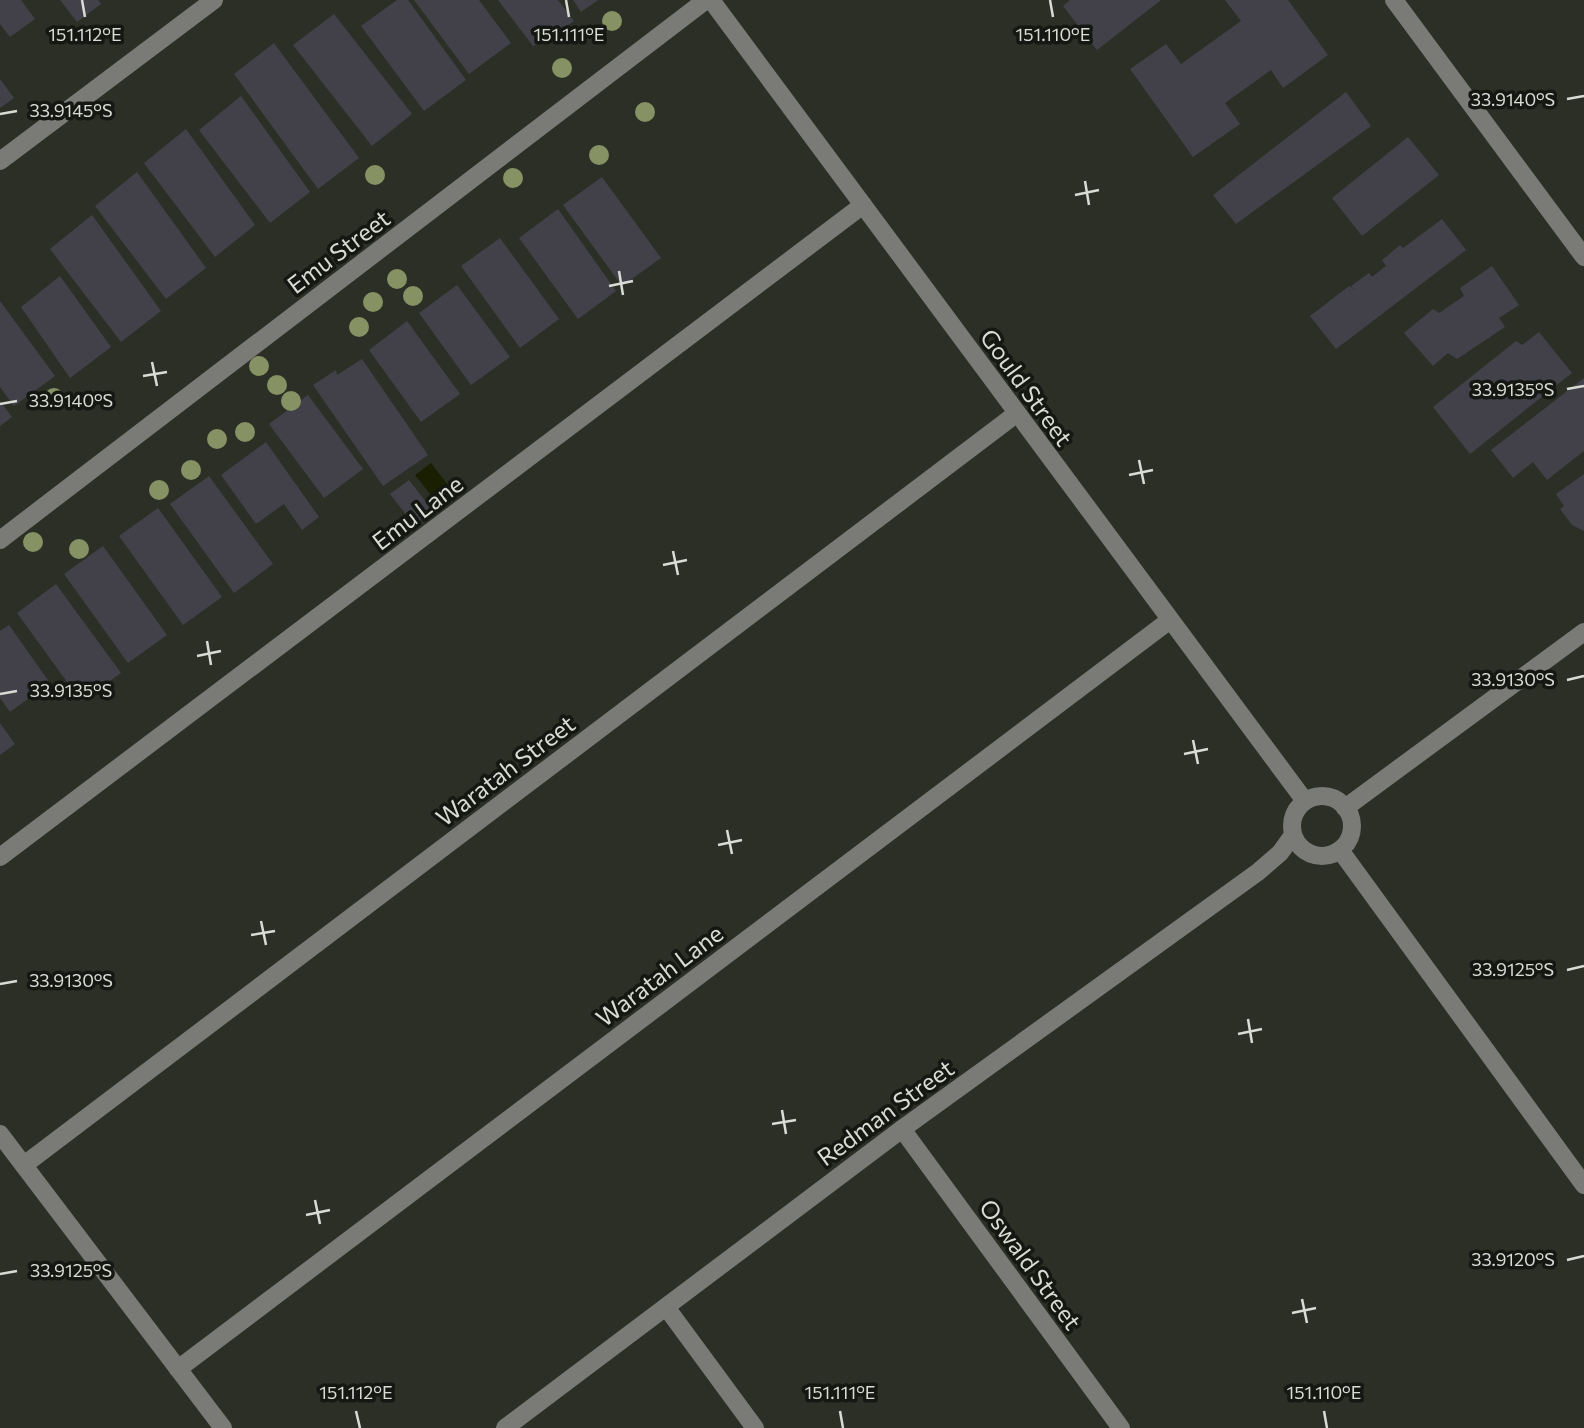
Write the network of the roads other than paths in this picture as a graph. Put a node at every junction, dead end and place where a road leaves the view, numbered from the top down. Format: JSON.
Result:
{"nodes":[{"id":1,"x":214,"y":0,"type":"edge"},
{"id":2,"x":709,"y":0,"type":"edge"},
{"id":3,"x":1394,"y":0,"type":"edge"},
{"id":4,"x":0,"y":161,"type":"edge"},
{"id":5,"x":863,"y":205,"type":"junction"},
{"id":6,"x":1584,"y":257,"type":"edge"},
{"id":7,"x":1016,"y":414,"type":"junction"},
{"id":8,"x":0,"y":540,"type":"edge"},
{"id":9,"x":1170,"y":620,"type":"junction"},
{"id":10,"x":1584,"y":632,"type":"edge"},
{"id":11,"x":1305,"y":801,"type":"junction"},
{"id":12,"x":1345,"y":808,"type":"junction"},
{"id":13,"x":1293,"y":835,"type":"junction"},
{"id":14,"x":1340,"y":850,"type":"junction"},
{"id":15,"x":0,"y":857,"type":"edge"},
{"id":16,"x":902,"y":1129,"type":"junction"},
{"id":17,"x":0,"y":1134,"type":"edge"},
{"id":18,"x":24,"y":1165,"type":"junction"},
{"id":19,"x":1584,"y":1185,"type":"edge"},
{"id":20,"x":666,"y":1307,"type":"junction"},
{"id":21,"x":178,"y":1369,"type":"junction"},
{"id":22,"x":223,"y":1428,"type":"edge"},
{"id":23,"x":505,"y":1428,"type":"edge"},
{"id":24,"x":755,"y":1428,"type":"edge"},
{"id":25,"x":1121,"y":1428,"type":"edge"}],
"edges":[{"from":1,"to":4,"type":"street"},
{"from":2,"to":5,"type":"street","name":"Gould Street"},
{"from":2,"to":8,"type":"street","name":"Emu Street"},
{"from":3,"to":6,"type":"street"},
{"from":5,"to":7,"type":"street","name":"Gould Street"},
{"from":5,"to":15,"type":"street","name":"Emu Lane"},
{"from":7,"to":9,"type":"street","name":"Gould Street"},
{"from":7,"to":18,"type":"street","name":"Waratah Street"},
{"from":9,"to":11,"type":"street","name":"Gould Street"},
{"from":9,"to":21,"type":"street","name":"Waratah Lane"},
{"from":10,"to":12,"type":"street"},
{"from":11,"to":12,"type":"street"},
{"from":11,"to":13,"type":"street"},
{"from":12,"to":14,"type":"street"},
{"from":13,"to":14,"type":"street"},
{"from":13,"to":16,"type":"street","name":"Redman Street"},
{"from":14,"to":19,"type":"street"},
{"from":16,"to":20,"type":"street","name":"Redman Street"},
{"from":16,"to":25,"type":"street","name":"Oswald Street"},
{"from":17,"to":18,"type":"street"},
{"from":18,"to":21,"type":"street"},
{"from":20,"to":23,"type":"street","name":"Redman Street"},
{"from":20,"to":24,"type":"street"},
{"from":21,"to":22,"type":"street"}]}
